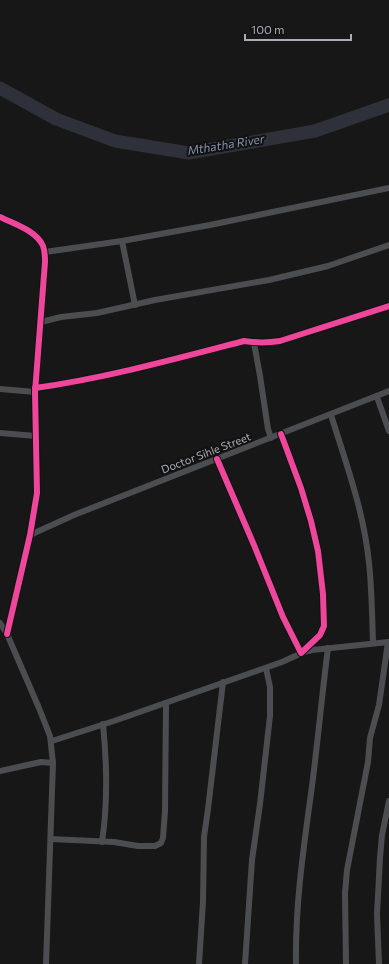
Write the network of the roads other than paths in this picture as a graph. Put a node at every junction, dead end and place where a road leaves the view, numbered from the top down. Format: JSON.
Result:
{"nodes":[{"id":1,"x":389,"y":188,"type":"edge"},
{"id":2,"x":0,"y":216,"type":"edge"},
{"id":3,"x":122,"y":241,"type":"junction"},
{"id":4,"x":389,"y":245,"type":"edge"},
{"id":5,"x":45,"y":252,"type":"junction"},
{"id":6,"x":135,"y":305,"type":"junction"},
{"id":7,"x":389,"y":306,"type":"edge"},
{"id":8,"x":41,"y":322,"type":"junction"},
{"id":9,"x":254,"y":343,"type":"junction"},
{"id":10,"x":0,"y":389,"type":"edge"},
{"id":11,"x":35,"y":390,"type":"junction"},
{"id":12,"x":389,"y":391,"type":"edge"},
{"id":13,"x":377,"y":397,"type":"junction"},
{"id":14,"x":330,"y":415,"type":"junction"},
{"id":15,"x":389,"y":431,"type":"edge"},
{"id":16,"x":0,"y":433,"type":"edge"},
{"id":17,"x":281,"y":434,"type":"junction"},
{"id":18,"x":36,"y":436,"type":"junction"},
{"id":19,"x":271,"y":438,"type":"junction"},
{"id":20,"x":217,"y":460,"type":"junction"},
{"id":21,"x":30,"y":535,"type":"junction"},
{"id":22,"x":0,"y":623,"type":"edge"},
{"id":23,"x":7,"y":634,"type":"junction"},
{"id":24,"x":389,"y":642,"type":"edge"},
{"id":25,"x":373,"y":643,"type":"junction"},
{"id":26,"x":328,"y":648,"type":"junction"},
{"id":27,"x":301,"y":653,"type":"junction"},
{"id":28,"x":266,"y":668,"type":"junction"},
{"id":29,"x":223,"y":682,"type":"junction"},
{"id":30,"x":166,"y":703,"type":"junction"},
{"id":31,"x":103,"y":724,"type":"junction"},
{"id":32,"x":52,"y":740,"type":"junction"},
{"id":33,"x":53,"y":762,"type":"junction"},
{"id":34,"x":0,"y":771,"type":"edge"},
{"id":35,"x":389,"y":801,"type":"edge"},
{"id":36,"x":50,"y":839,"type":"junction"},
{"id":37,"x":102,"y":842,"type":"junction"},
{"id":38,"x":46,"y":964,"type":"edge"},
{"id":39,"x":199,"y":964,"type":"edge"},
{"id":40,"x":245,"y":964,"type":"edge"},
{"id":41,"x":296,"y":964,"type":"edge"},
{"id":42,"x":346,"y":964,"type":"edge"},
{"id":43,"x":379,"y":964,"type":"edge"}],
"edges":[{"from":1,"to":3,"type":"street"},
{"from":2,"to":5,"type":"street"},
{"from":3,"to":5,"type":"street"},
{"from":3,"to":6,"type":"street"},
{"from":4,"to":6,"type":"street"},
{"from":5,"to":8,"type":"street"},
{"from":6,"to":8,"type":"street"},
{"from":7,"to":9,"type":"street"},
{"from":8,"to":11,"type":"street"},
{"from":9,"to":11,"type":"street"},
{"from":9,"to":19,"type":"street"},
{"from":10,"to":11,"type":"street"},
{"from":11,"to":18,"type":"street"},
{"from":12,"to":13,"type":"street","name":"Doctor Sihle Street"},
{"from":13,"to":14,"type":"street","name":"Doctor Sihle Street"},
{"from":13,"to":15,"type":"street"},
{"from":14,"to":17,"type":"street","name":"Doctor Sihle Street"},
{"from":14,"to":25,"type":"street"},
{"from":16,"to":18,"type":"street"},
{"from":17,"to":19,"type":"street","name":"Doctor Sihle Street"},
{"from":17,"to":27,"type":"street"},
{"from":18,"to":21,"type":"street"},
{"from":19,"to":20,"type":"street","name":"Doctor Sihle Street"},
{"from":20,"to":21,"type":"street","name":"Doctor Sihle Street"},
{"from":20,"to":27,"type":"street"},
{"from":21,"to":23,"type":"street"},
{"from":22,"to":23,"type":"street"},
{"from":23,"to":32,"type":"street"},
{"from":24,"to":25,"type":"street"},
{"from":24,"to":42,"type":"street"},
{"from":25,"to":26,"type":"street"},
{"from":26,"to":27,"type":"street"},
{"from":26,"to":41,"type":"street"},
{"from":27,"to":28,"type":"street"},
{"from":28,"to":29,"type":"street"},
{"from":28,"to":40,"type":"street"},
{"from":29,"to":30,"type":"street"},
{"from":29,"to":39,"type":"street"},
{"from":30,"to":31,"type":"street"},
{"from":30,"to":37,"type":"street"},
{"from":31,"to":32,"type":"street"},
{"from":31,"to":37,"type":"street"},
{"from":32,"to":33,"type":"street"},
{"from":33,"to":34,"type":"street"},
{"from":33,"to":36,"type":"street"},
{"from":35,"to":43,"type":"street"},
{"from":36,"to":37,"type":"street"},
{"from":36,"to":38,"type":"street"}]}
